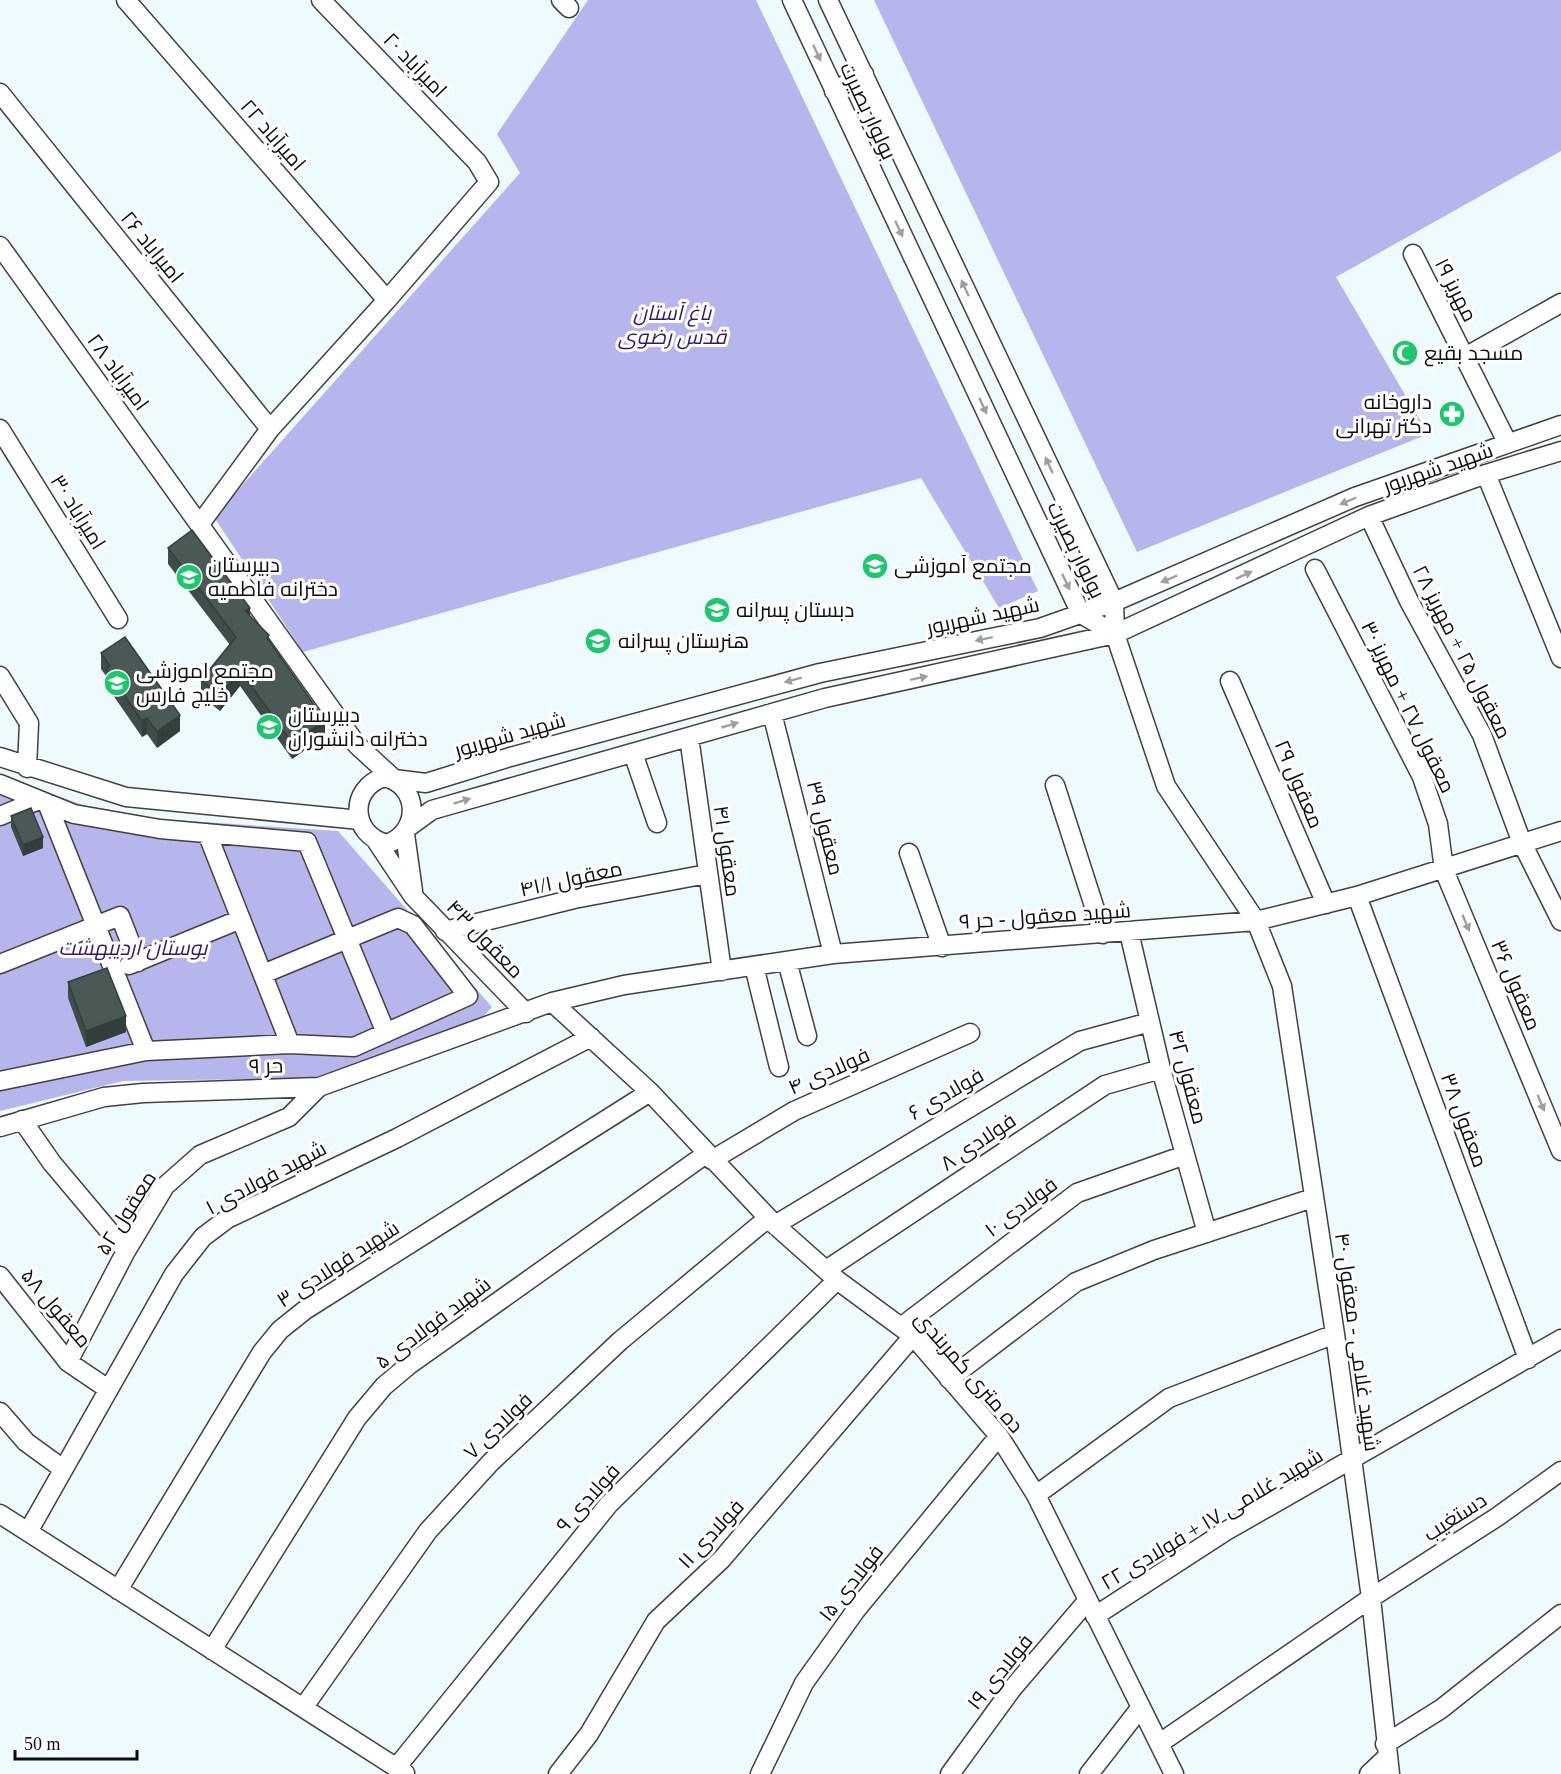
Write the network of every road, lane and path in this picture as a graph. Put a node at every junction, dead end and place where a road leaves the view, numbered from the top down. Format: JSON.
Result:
{"nodes":[{"id":1,"x":126,"y":0,"type":"edge"},
{"id":2,"x":321,"y":0,"type":"edge"},
{"id":3,"x":792,"y":0,"type":"edge"},
{"id":4,"x":828,"y":0,"type":"edge"},
{"id":5,"x":864,"y":74,"type":"junction"},
{"id":6,"x":834,"y":91,"type":"junction"},
{"id":7,"x":0,"y":93,"type":"edge"},
{"id":8,"x":0,"y":246,"type":"edge"},
{"id":9,"x":1413,"y":254,"type":"dead end"},
{"id":10,"x":387,"y":300,"type":"junction"},
{"id":11,"x":1561,"y":303,"type":"edge"},
{"id":12,"x":1465,"y":357,"type":"junction"},
{"id":13,"x":1561,"y":425,"type":"edge"},
{"id":14,"x":0,"y":429,"type":"edge"},
{"id":15,"x":270,"y":429,"type":"junction"},
{"id":16,"x":1508,"y":442,"type":"junction"},
{"id":17,"x":1561,"y":451,"type":"edge"},
{"id":18,"x":1486,"y":474,"type":"junction"},
{"id":19,"x":1369,"y":516,"type":"junction"},
{"id":20,"x":200,"y":524,"type":"junction"},
{"id":21,"x":1315,"y":569,"type":"dead end"},
{"id":22,"x":1114,"y":602,"type":"junction"},
{"id":23,"x":1081,"y":614,"type":"junction"},
{"id":24,"x":118,"y":618,"type":"dead end"},
{"id":25,"x":1115,"y":634,"type":"junction"},
{"id":26,"x":1561,"y":658,"type":"edge"},
{"id":27,"x":0,"y":676,"type":"edge"},
{"id":28,"x":1230,"y":681,"type":"dead end"},
{"id":29,"x":772,"y":713,"type":"junction"},
{"id":30,"x":689,"y":737,"type":"junction"},
{"id":31,"x":357,"y":746,"type":"junction"},
{"id":32,"x":633,"y":753,"type":"junction"},
{"id":33,"x":0,"y":758,"type":"edge"},
{"id":34,"x":27,"y":768,"type":"junction"},
{"id":35,"x":394,"y":779,"type":"junction"},
{"id":36,"x":0,"y":784,"type":"edge"},
{"id":37,"x":1055,"y":785,"type":"dead end"},
{"id":38,"x":367,"y":787,"type":"junction"},
{"id":39,"x":43,"y":802,"type":"junction"},
{"id":40,"x":0,"y":816,"type":"edge"},
{"id":41,"x":360,"y":820,"type":"junction"},
{"id":42,"x":657,"y":824,"type":"dead end"},
{"id":43,"x":407,"y":830,"type":"junction"},
{"id":44,"x":1561,"y":831,"type":"edge"},
{"id":45,"x":207,"y":833,"type":"junction"},
{"id":46,"x":377,"y":842,"type":"junction"},
{"id":47,"x":1522,"y":843,"type":"junction"},
{"id":48,"x":909,"y":853,"type":"dead end"},
{"id":49,"x":1444,"y":870,"type":"junction"},
{"id":50,"x":707,"y":874,"type":"junction"},
{"id":51,"x":413,"y":896,"type":"junction"},
{"id":52,"x":1357,"y":896,"type":"junction"},
{"id":53,"x":1326,"y":904,"type":"junction"},
{"id":54,"x":241,"y":919,"type":"junction"},
{"id":55,"x":1256,"y":921,"type":"junction"},
{"id":56,"x":1561,"y":921,"type":"edge"},
{"id":57,"x":96,"y":926,"type":"junction"},
{"id":58,"x":446,"y":932,"type":"junction"},
{"id":59,"x":1129,"y":932,"type":"junction"},
{"id":60,"x":1103,"y":934,"type":"junction"},
{"id":61,"x":347,"y":939,"type":"junction"},
{"id":62,"x":942,"y":947,"type":"junction"},
{"id":63,"x":833,"y":954,"type":"junction"},
{"id":64,"x":787,"y":961,"type":"junction"},
{"id":65,"x":138,"y":962,"type":"junction"},
{"id":66,"x":0,"y":964,"type":"edge"},
{"id":67,"x":754,"y":966,"type":"junction"},
{"id":68,"x":114,"y":971,"type":"junction"},
{"id":69,"x":722,"y":971,"type":"junction"},
{"id":70,"x":262,"y":974,"type":"junction"},
{"id":71,"x":552,"y":1002,"type":"junction"},
{"id":72,"x":525,"y":1012,"type":"junction"},
{"id":73,"x":1150,"y":1022,"type":"junction"},
{"id":74,"x":386,"y":1033,"type":"junction"},
{"id":75,"x":970,"y":1033,"type":"dead end"},
{"id":76,"x":807,"y":1036,"type":"dead end"},
{"id":77,"x":591,"y":1037,"type":"junction"},
{"id":78,"x":290,"y":1044,"type":"junction"},
{"id":79,"x":146,"y":1051,"type":"junction"},
{"id":80,"x":779,"y":1067,"type":"dead end"},
{"id":81,"x":1161,"y":1069,"type":"junction"},
{"id":82,"x":0,"y":1081,"type":"edge"},
{"id":83,"x":319,"y":1087,"type":"junction"},
{"id":84,"x":650,"y":1092,"type":"junction"},
{"id":85,"x":22,"y":1120,"type":"junction"},
{"id":86,"x":0,"y":1127,"type":"edge"},
{"id":87,"x":1561,"y":1151,"type":"edge"},
{"id":88,"x":1185,"y":1155,"type":"junction"},
{"id":89,"x":709,"y":1157,"type":"junction"},
{"id":90,"x":1313,"y":1198,"type":"junction"},
{"id":91,"x":771,"y":1221,"type":"junction"},
{"id":92,"x":1207,"y":1233,"type":"junction"},
{"id":93,"x":126,"y":1251,"type":"junction"},
{"id":94,"x":832,"y":1275,"type":"junction"},
{"id":95,"x":0,"y":1276,"type":"edge"},
{"id":96,"x":907,"y":1332,"type":"junction"},
{"id":97,"x":1335,"y":1334,"type":"junction"},
{"id":98,"x":1561,"y":1339,"type":"edge"},
{"id":99,"x":1528,"y":1359,"type":"junction"},
{"id":100,"x":68,"y":1362,"type":"junction"},
{"id":101,"x":949,"y":1379,"type":"junction"},
{"id":102,"x":108,"y":1389,"type":"junction"},
{"id":103,"x":0,"y":1412,"type":"edge"},
{"id":104,"x":999,"y":1436,"type":"junction"},
{"id":105,"x":1352,"y":1460,"type":"junction"},
{"id":106,"x":63,"y":1469,"type":"junction"},
{"id":107,"x":1561,"y":1471,"type":"edge"},
{"id":108,"x":1036,"y":1495,"type":"junction"},
{"id":109,"x":0,"y":1514,"type":"edge"},
{"id":110,"x":28,"y":1532,"type":"junction"},
{"id":111,"x":118,"y":1590,"type":"junction"},
{"id":112,"x":1371,"y":1598,"type":"junction"},
{"id":113,"x":1091,"y":1608,"type":"junction"},
{"id":114,"x":1561,"y":1614,"type":"edge"},
{"id":115,"x":212,"y":1650,"type":"junction"},
{"id":116,"x":1142,"y":1707,"type":"junction"},
{"id":117,"x":303,"y":1708,"type":"junction"},
{"id":118,"x":1160,"y":1743,"type":"junction"},
{"id":119,"x":1388,"y":1758,"type":"edge"},
{"id":120,"x":402,"y":1771,"type":"edge"},
{"id":121,"x":558,"y":1774,"type":"edge"},
{"id":122,"x":760,"y":1774,"type":"edge"},
{"id":123,"x":950,"y":1774,"type":"edge"},
{"id":124,"x":1089,"y":1774,"type":"edge"},
{"id":125,"x":1174,"y":1774,"type":"edge"},
{"id":126,"x":1369,"y":1774,"type":"edge"}],
"edges":[{"from":1,"to":10,"type":"street","name":"امیرآباد ۲۲"},
{"from":2,"to":10,"type":"street","name":"امیرآباد ۲۰"},
{"from":3,"to":6,"type":"street","name":"بولوار بصیرت","one_way":true},
{"from":4,"to":5,"type":"street","name":"بولوار بصیرت"},
{"from":5,"to":6,"type":"street"},
{"from":22,"to":5,"type":"street","name":"بولوار بصیرت","one_way":true},
{"from":6,"to":23,"type":"street","name":"بولوار بصیرت","one_way":true},
{"from":7,"to":15,"type":"street","name":"امیراباد ۲۶"},
{"from":8,"to":20,"type":"street","name":"امیرآباد ۲۸"},
{"from":9,"to":12,"type":"street","name":"مهریز ۱۹"},
{"from":10,"to":15,"type":"street"},
{"from":11,"to":12,"type":"street"},
{"from":12,"to":16,"type":"street","name":"مهریز ۱۹"},
{"from":13,"to":16,"type":"street","name":"شهید شهریور"},
{"from":14,"to":24,"type":"street","name":"امیرآباد ۳۰"},
{"from":15,"to":20,"type":"street"},
{"from":16,"to":22,"type":"street","name":"شهید شهریور","one_way":true},
{"from":17,"to":18,"type":"street","name":"شهید شهریور"},
{"from":18,"to":19,"type":"street","name":"شهید شهریور"},
{"from":18,"to":26,"type":"street"},
{"from":25,"to":19,"type":"street","name":"شهید شهریور","one_way":true},
{"from":19,"to":47,"type":"street","name":"معقول ۲۵ + مهریز ۲۸"},
{"from":20,"to":31,"type":"street","name":"امیرآباد ۲۸"},
{"from":21,"to":49,"type":"street","name":"معقول ۲۷ + مهریز ۳۰"},
{"from":22,"to":23,"type":"street","name":"شهید شهریور"},
{"from":22,"to":25,"type":"street","name":"بولوار بصیرت"},
{"from":23,"to":25,"type":"street","name":"بولوار بصیرت"},
{"from":23,"to":35,"type":"street","name":"شهید شهریور","one_way":true},
{"from":29,"to":25,"type":"street","name":"شهید شهریور","one_way":true},
{"from":25,"to":55,"type":"street","name":"شهید غلامی - معقول ۴۰"},
{"from":27,"to":34,"type":"street"},
{"from":28,"to":53,"type":"street","name":"معقول ۲۹"},
{"from":30,"to":29,"type":"street","name":"شهید شهریور","one_way":true},
{"from":29,"to":63,"type":"street","name":"معقول ۳۹"},
{"from":30,"to":32,"type":"street","name":"شهید شهریور"},
{"from":30,"to":50,"type":"street","name":"معقول ۴۱"},
{"from":31,"to":35,"type":"street"},
{"from":31,"to":38,"type":"street"},
{"from":32,"to":42,"type":"street"},
{"from":43,"to":32,"type":"street","name":"شهید شهریور","one_way":true},
{"from":33,"to":34,"type":"street"},
{"from":34,"to":41,"type":"street"},
{"from":35,"to":38,"type":"street"},
{"from":35,"to":43,"type":"street"},
{"from":36,"to":39,"type":"street"},
{"from":37,"to":60,"type":"street"},
{"from":38,"to":41,"type":"street"},
{"from":39,"to":40,"type":"street"},
{"from":39,"to":45,"type":"street"},
{"from":39,"to":57,"type":"street"},
{"from":41,"to":46,"type":"street"},
{"from":43,"to":46,"type":"street"},
{"from":43,"to":51,"type":"street"},
{"from":44,"to":47,"type":"street","name":"شهید معقول - حر ۹"},
{"from":45,"to":54,"type":"street"},
{"from":45,"to":61,"type":"street"},
{"from":46,"to":51,"type":"street","name":"معقول ۴۳"},
{"from":47,"to":49,"type":"street","name":"شهید معقول - حر ۹"},
{"from":47,"to":56,"type":"street","name":"معقول ۲۵ + مهریز ۲۸"},
{"from":48,"to":62,"type":"street"},
{"from":49,"to":52,"type":"street","name":"شهید معقول - حر ۹"},
{"from":49,"to":87,"type":"street","name":"معقول ۳۶","one_way":true},
{"from":50,"to":58,"type":"street","name":"معقول ۴۱/۱"},
{"from":50,"to":69,"type":"street","name":"معقول ۴۱"},
{"from":51,"to":58,"type":"street","name":"معقول ۴۳"},
{"from":52,"to":53,"type":"street","name":"شهید معقول - حر ۹"},
{"from":52,"to":99,"type":"street","name":"معقول ۳۸"},
{"from":53,"to":55,"type":"street","name":"شهید معقول - حر ۹"},
{"from":54,"to":65,"type":"street"},
{"from":54,"to":70,"type":"street"},
{"from":55,"to":59,"type":"street","name":"شهید معقول - حر ۹"},
{"from":55,"to":90,"type":"street","name":"شهید غلامی - معقول ۴۰"},
{"from":57,"to":65,"type":"street"},
{"from":57,"to":66,"type":"street"},
{"from":57,"to":68,"type":"street"},
{"from":58,"to":72,"type":"street","name":"معقول ۴۳"},
{"from":59,"to":60,"type":"street","name":"شهید معقول - حر ۹"},
{"from":59,"to":73,"type":"street","name":"معقول ۴۲"},
{"from":60,"to":62,"type":"street","name":"شهید معقول - حر ۹"},
{"from":61,"to":70,"type":"street"},
{"from":61,"to":74,"type":"street"},
{"from":61,"to":74,"type":"street"},
{"from":62,"to":63,"type":"street","name":"شهید معقول - حر ۹"},
{"from":63,"to":64,"type":"street","name":"شهید معقول - حر ۹"},
{"from":64,"to":67,"type":"street","name":"شهید معقول - حر ۹"},
{"from":64,"to":76,"type":"street"},
{"from":65,"to":68,"type":"street"},
{"from":67,"to":69,"type":"street","name":"شهید معقول - حر ۹"},
{"from":67,"to":80,"type":"street"},
{"from":68,"to":79,"type":"street"},
{"from":69,"to":71,"type":"street","name":"شهید معقول - حر ۹"},
{"from":70,"to":78,"type":"street"},
{"from":71,"to":72,"type":"street","name":"شهید معقول - حر ۹"},
{"from":71,"to":77,"type":"street","name":"ده متری کمربندی"},
{"from":72,"to":83,"type":"street","name":"حر ۹"},
{"from":73,"to":81,"type":"street","name":"معقول ۴۲"},
{"from":73,"to":91,"type":"street","name":"فولادی ۶"},
{"from":74,"to":78,"type":"street"},
{"from":75,"to":89,"type":"street","name":"فولادی ۴"},
{"from":77,"to":84,"type":"street","name":"ده متری کمربندی"},
{"from":77,"to":102,"type":"street","name":"شهید فولادی ۱"},
{"from":78,"to":79,"type":"street"},
{"from":79,"to":82,"type":"street"},
{"from":81,"to":88,"type":"street","name":"معقول ۴۲"},
{"from":81,"to":94,"type":"street","name":"فولادی ۸"},
{"from":83,"to":85,"type":"street","name":"حر ۹"},
{"from":83,"to":93,"type":"street","name":"معقول ۵۲"},
{"from":84,"to":89,"type":"street","name":"ده متری کمربندی"},
{"from":84,"to":111,"type":"street","name":"شهید فولادی ۳"},
{"from":85,"to":86,"type":"street","name":"حر ۹"},
{"from":85,"to":93,"type":"street"},
{"from":88,"to":92,"type":"street","name":"معقول ۴۲"},
{"from":88,"to":96,"type":"street","name":"فولادی ۱۰"},
{"from":89,"to":91,"type":"street","name":"ده متری کمربندی"},
{"from":89,"to":115,"type":"street","name":"شهید فولادی ۵"},
{"from":90,"to":92,"type":"street"},
{"from":90,"to":97,"type":"street","name":"شهید غلامی - معقول ۴۰"},
{"from":91,"to":94,"type":"street","name":"ده متری کمربندی"},
{"from":91,"to":117,"type":"street","name":"فولادی ۷"},
{"from":92,"to":101,"type":"street"},
{"from":93,"to":100,"type":"street","name":"معقول ۵۲"},
{"from":94,"to":96,"type":"street","name":"ده متری کمربندی"},
{"from":94,"to":120,"type":"street","name":"فولادی ۹"},
{"from":95,"to":100,"type":"street","name":"معقول ۵۸"},
{"from":96,"to":101,"type":"street","name":"ده متری کمربندی"},
{"from":96,"to":121,"type":"street","name":"فولادی ۱۱"},
{"from":97,"to":105,"type":"street","name":"شهید غلامی - معقول ۴۰"},
{"from":97,"to":108,"type":"street"},
{"from":98,"to":99,"type":"street","name":"شهید غلامی ۱۷ + فولادی ۲۲"},
{"from":99,"to":105,"type":"street","name":"شهید غلامی ۱۷ + فولادی ۲۲"},
{"from":100,"to":102,"type":"street","name":"معقول ۵۸"},
{"from":101,"to":104,"type":"street","name":"ده متری کمربندی"},
{"from":102,"to":106,"type":"street","name":"شهید فولادی ۱"},
{"from":103,"to":106,"type":"street"},
{"from":104,"to":108,"type":"street","name":"ده متری کمربندی"},
{"from":104,"to":122,"type":"street","name":"فولادی ۱۵"},
{"from":105,"to":112,"type":"street","name":"شهید غلامی - معقول ۴۰"},
{"from":105,"to":113,"type":"street","name":"شهید غلامی ۱۷ + فولادی ۲۲"},
{"from":106,"to":110,"type":"street","name":"شهید فولادی ۱"},
{"from":107,"to":112,"type":"street","name":"دستغیب"},
{"from":108,"to":113,"type":"street","name":"ده متری کمربندی"},
{"from":109,"to":110,"type":"street"},
{"from":110,"to":111,"type":"street"},
{"from":111,"to":115,"type":"street"},
{"from":112,"to":118,"type":"street","name":"دستغیب"},
{"from":112,"to":119,"type":"street","name":"شهید غلامی - معقول ۴۰"},
{"from":113,"to":116,"type":"street","name":"ده متری کمربندی"},
{"from":113,"to":123,"type":"street","name":"فولادی ۱۹"},
{"from":114,"to":119,"type":"street"},
{"from":115,"to":117,"type":"street"},
{"from":116,"to":118,"type":"street","name":"ده متری کمربندی"},
{"from":116,"to":124,"type":"street"},
{"from":117,"to":120,"type":"street"},
{"from":118,"to":125,"type":"street","name":"ده متری کمربندی"},
{"from":119,"to":126,"type":"street"}]}
